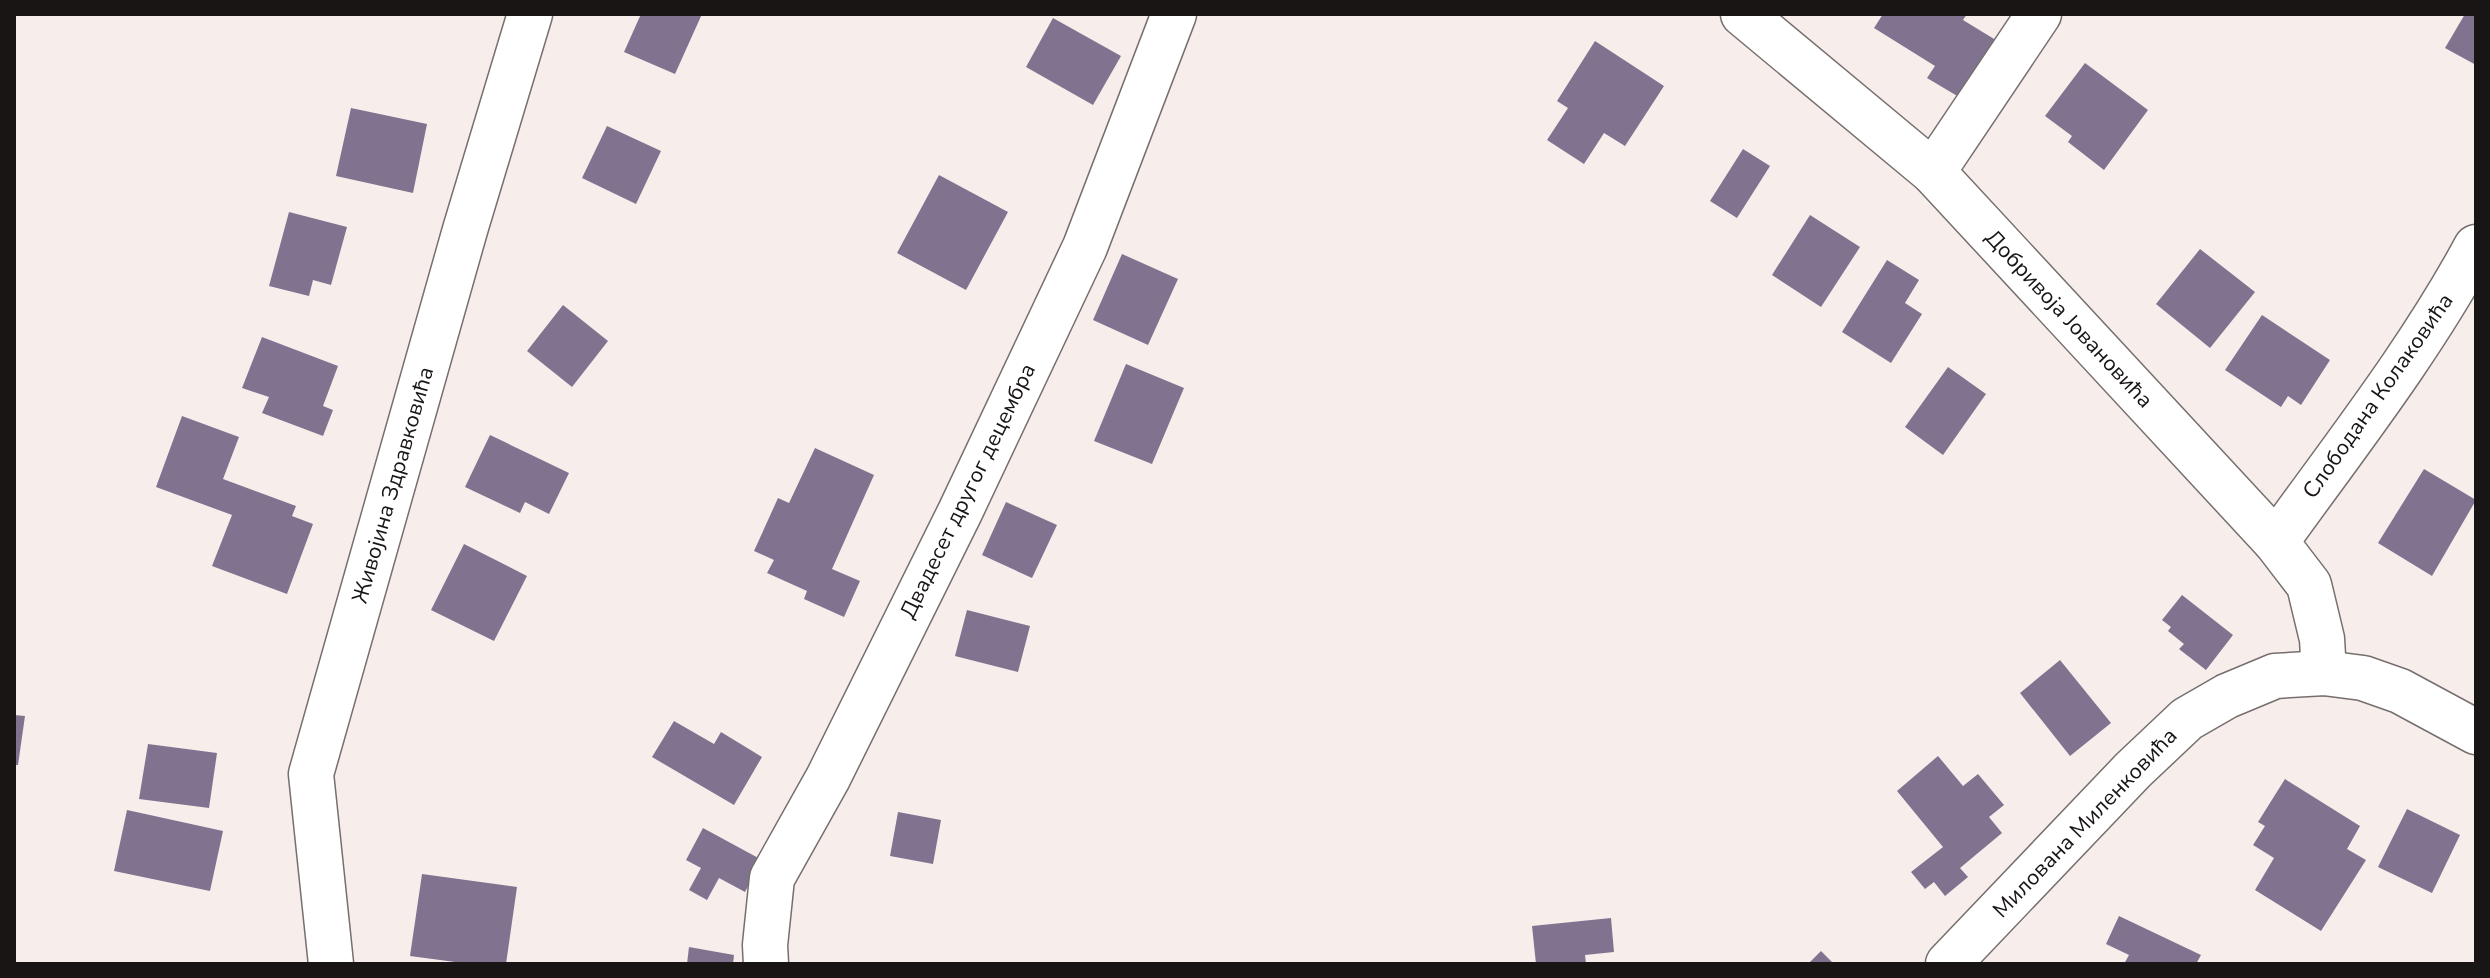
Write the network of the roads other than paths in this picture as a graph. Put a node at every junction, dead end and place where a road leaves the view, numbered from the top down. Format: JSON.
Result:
{"nodes":[{"id":1,"x":530,"y":14,"type":"edge"},
{"id":2,"x":1174,"y":14,"type":"edge"},
{"id":3,"x":1743,"y":14,"type":"edge"},
{"id":4,"x":2039,"y":14,"type":"edge"},
{"id":5,"x":1933,"y":172,"type":"junction"},
{"id":6,"x":2476,"y":247,"type":"edge"},
{"id":7,"x":2276,"y":542,"type":"junction"},
{"id":8,"x":2324,"y":673,"type":"junction"},
{"id":9,"x":2476,"y":732,"type":"edge"},
{"id":10,"x":331,"y":964,"type":"edge"},
{"id":11,"x":766,"y":964,"type":"edge"},
{"id":12,"x":1948,"y":964,"type":"edge"}],
"edges":[{"from":1,"to":10,"type":"street","name":"Живојина Здравковића"},
{"from":2,"to":11,"type":"street","name":"Двадесет другог децембра"},
{"from":3,"to":5,"type":"street","name":"Добривоја Јовановића"},
{"from":4,"to":5,"type":"street"},
{"from":5,"to":7,"type":"street","name":"Добривоја Јовановића"},
{"from":6,"to":7,"type":"street","name":"Слободана Колаковића"},
{"from":7,"to":8,"type":"street","name":"Добривоја Јовановића"},
{"from":8,"to":9,"type":"street","name":"Милована Миленковића"},
{"from":8,"to":12,"type":"street","name":"Милована Миленковића"}]}
